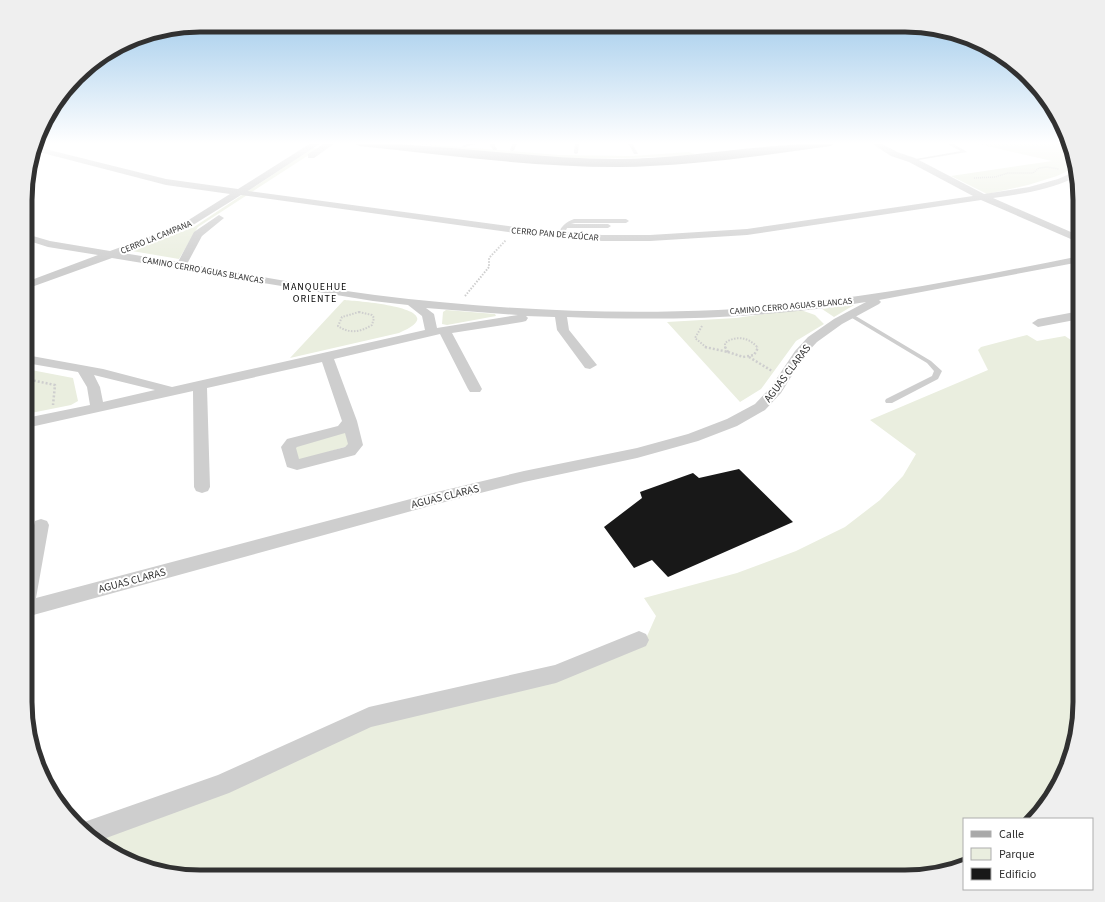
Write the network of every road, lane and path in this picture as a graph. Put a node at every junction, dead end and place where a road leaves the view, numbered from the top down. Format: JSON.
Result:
{"nodes":[{"id":1,"x":189,"y":185,"type":"edge"},
{"id":2,"x":251,"y":185,"type":"edge"},
{"id":3,"x":268,"y":185,"type":"edge"},
{"id":4,"x":958,"y":185,"type":"edge"},
{"id":5,"x":1049,"y":185,"type":"edge"},
{"id":6,"x":240,"y":192,"type":"junction"},
{"id":7,"x":255,"y":194,"type":"junction"},
{"id":8,"x":982,"y":197,"type":"junction"},
{"id":9,"x":243,"y":202,"type":"dead end"},
{"id":10,"x":225,"y":214,"type":"dead end"},
{"id":11,"x":626,"y":221,"type":"dead end"},
{"id":12,"x":566,"y":226,"type":"junction"},
{"id":13,"x":608,"y":226,"type":"dead end"},
{"id":14,"x":561,"y":236,"type":"junction"},
{"id":15,"x":1073,"y":237,"type":"edge"},
{"id":16,"x":32,"y":239,"type":"edge"},
{"id":17,"x":507,"y":239,"type":"dead end"},
{"id":18,"x":112,"y":254,"type":"junction"},
{"id":19,"x":1073,"y":260,"type":"edge"},
{"id":20,"x":181,"y":266,"type":"junction"},
{"id":21,"x":32,"y":284,"type":"edge"},
{"id":22,"x":892,"y":294,"type":"junction"},
{"id":23,"x":412,"y":303,"type":"junction"},
{"id":24,"x":452,"y":306,"type":"junction"},
{"id":25,"x":805,"y":306,"type":"junction"},
{"id":26,"x":428,"y":314,"type":"junction"},
{"id":27,"x":561,"y":314,"type":"junction"},
{"id":28,"x":700,"y":314,"type":"junction"},
{"id":29,"x":849,"y":314,"type":"junction"},
{"id":30,"x":499,"y":316,"type":"junction"},
{"id":31,"x":1073,"y":316,"type":"edge"},
{"id":32,"x":1038,"y":323,"type":"dead end"},
{"id":33,"x":829,"y":327,"type":"junction"},
{"id":34,"x":346,"y":331,"type":"joint"},
{"id":35,"x":438,"y":331,"type":"junction"},
{"id":36,"x":728,"y":352,"type":"junction"},
{"id":37,"x":327,"y":357,"type":"junction"},
{"id":38,"x":748,"y":357,"type":"junction"},
{"id":39,"x":32,"y":360,"type":"edge"},
{"id":40,"x":590,"y":365,"type":"dead end"},
{"id":41,"x":83,"y":370,"type":"junction"},
{"id":42,"x":783,"y":378,"type":"junction"},
{"id":43,"x":32,"y":380,"type":"edge"},
{"id":44,"x":200,"y":385,"type":"junction"},
{"id":45,"x":475,"y":389,"type":"dead end"},
{"id":46,"x":172,"y":391,"type":"junction"},
{"id":47,"x":889,"y":401,"type":"dead end"},
{"id":48,"x":97,"y":407,"type":"junction"},
{"id":49,"x":52,"y":417,"type":"junction"},
{"id":50,"x":350,"y":421,"type":"dead end"},
{"id":51,"x":32,"y":422,"type":"edge"},
{"id":52,"x":202,"y":488,"type":"dead end"},
{"id":53,"x":41,"y":525,"type":"dead end"},
{"id":54,"x":32,"y":573,"type":"edge"},
{"id":55,"x":32,"y":607,"type":"edge"},
{"id":56,"x":639,"y":640,"type":"dead end"},
{"id":57,"x":94,"y":832,"type":"edge"}],
"edges":[{"from":1,"to":6,"type":"street","name":"CERRO PAN DE AZÚCAR"},
{"from":2,"to":6,"type":"street","name":"CERRO LA CAMPANA"},
{"from":3,"to":7,"type":"street"},
{"from":4,"to":8,"type":"street"},
{"from":5,"to":8,"type":"street","name":"CERRO PAN DE AZÚCAR"},
{"from":6,"to":7,"type":"street","name":"CERRO PAN DE AZÚCAR"},
{"from":6,"to":18,"type":"street","name":"CERRO LA CAMPANA"},
{"from":7,"to":9,"type":"street"},
{"from":7,"to":14,"type":"street","name":"CERRO PAN DE AZÚCAR"},
{"from":8,"to":14,"type":"street","name":"CERRO PAN DE AZÚCAR"},
{"from":8,"to":15,"type":"street"},
{"from":10,"to":20,"type":"street","name":"CERRO LA CAMPANA"},
{"from":11,"to":12,"type":"lane"},
{"from":12,"to":13,"type":"lane"},
{"from":12,"to":14,"type":"lane"},
{"from":16,"to":18,"type":"street","name":"CAMINO CERRO AGUAS BLANCAS"},
{"from":17,"to":24,"type":"path"},
{"from":18,"to":20,"type":"street","name":"CAMINO CERRO AGUAS BLANCAS"},
{"from":18,"to":21,"type":"street","name":"CERRO LA CAMPANA"},
{"from":19,"to":22,"type":"street","name":"CAMINO CERRO AGUAS BLANCAS"},
{"from":20,"to":23,"type":"street","name":"CAMINO CERRO AGUAS BLANCAS"},
{"from":22,"to":25,"type":"street","name":"CAMINO CERRO AGUAS BLANCAS"},
{"from":22,"to":29,"type":"street","name":"AGUAS CLARAS"},
{"from":23,"to":24,"type":"street","name":"CAMINO CERRO AGUAS BLANCAS"},
{"from":23,"to":26,"type":"street"},
{"from":24,"to":26,"type":"street"},
{"from":24,"to":30,"type":"street","name":"CAMINO CERRO AGUAS BLANCAS"},
{"from":25,"to":28,"type":"street","name":"CAMINO CERRO AGUAS BLANCAS"},
{"from":25,"to":33,"type":"street"},
{"from":26,"to":35,"type":"street"},
{"from":27,"to":28,"type":"street","name":"CAMINO CERRO AGUAS BLANCAS"},
{"from":27,"to":30,"type":"street"},
{"from":27,"to":40,"type":"street"},
{"from":28,"to":36,"type":"path"},
{"from":29,"to":33,"type":"street","name":"AGUAS CLARAS"},
{"from":29,"to":47,"type":"lane"},
{"from":30,"to":35,"type":"street"},
{"from":31,"to":32,"type":"street"},
{"from":33,"to":42,"type":"street","name":"AGUAS CLARAS"},
{"from":34,"to":34,"type":"path"},
{"from":35,"to":37,"type":"street"},
{"from":35,"to":45,"type":"street"},
{"from":36,"to":38,"type":"path"},
{"from":36,"to":38,"type":"path"},
{"from":37,"to":44,"type":"street"},
{"from":37,"to":50,"type":"street"},
{"from":38,"to":42,"type":"path"},
{"from":39,"to":41,"type":"street"},
{"from":41,"to":46,"type":"street"},
{"from":41,"to":48,"type":"street"},
{"from":42,"to":55,"type":"street","name":"AGUAS CLARAS"},
{"from":43,"to":49,"type":"path"},
{"from":44,"to":46,"type":"street"},
{"from":44,"to":52,"type":"street"},
{"from":46,"to":48,"type":"street"},
{"from":48,"to":49,"type":"street"},
{"from":49,"to":51,"type":"street"},
{"from":53,"to":54,"type":"street"},
{"from":56,"to":57,"type":"street"}]}
